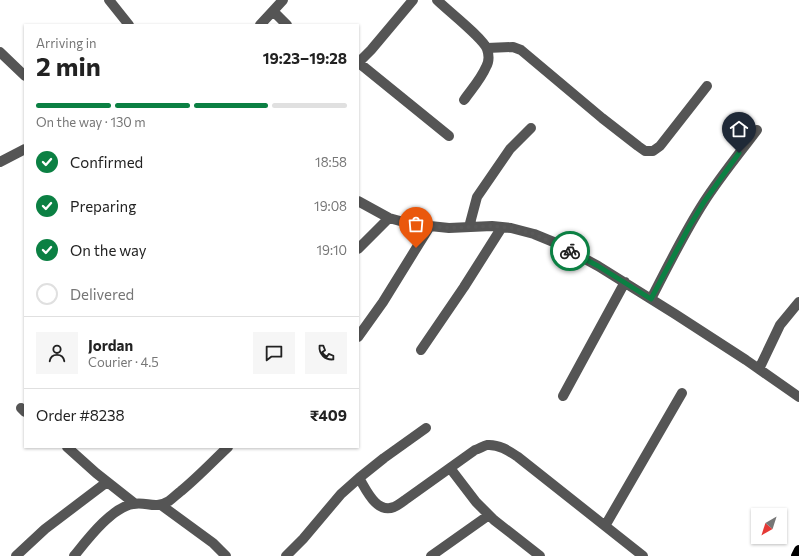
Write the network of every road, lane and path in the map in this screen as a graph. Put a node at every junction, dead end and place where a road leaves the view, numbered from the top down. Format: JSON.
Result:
{"nodes":[{"id":1,"x":109,"y":0,"type":"edge"},
{"id":2,"x":283,"y":0,"type":"edge"},
{"id":3,"x":413,"y":0,"type":"edge"},
{"id":4,"x":437,"y":0,"type":"edge"},
{"id":5,"x":273,"y":11,"type":"junction"},
{"id":6,"x":128,"y":24,"type":"edge"},
{"id":7,"x":261,"y":24,"type":"edge"},
{"id":8,"x":286,"y":24,"type":"edge"},
{"id":9,"x":487,"y":48,"type":"junction"},
{"id":10,"x":0,"y":52,"type":"edge"},
{"id":11,"x":359,"y":62,"type":"edge"},
{"id":12,"x":359,"y":64,"type":"edge"},
{"id":13,"x":24,"y":75,"type":"edge"},
{"id":14,"x":707,"y":86,"type":"dead end"},
{"id":15,"x":464,"y":100,"type":"dead end"},
{"id":16,"x":531,"y":128,"type":"dead end"},
{"id":17,"x":757,"y":130,"type":"dead end"},
{"id":18,"x":449,"y":136,"type":"dead end"},
{"id":19,"x":24,"y":150,"type":"edge"},
{"id":20,"x":0,"y":162,"type":"edge"},
{"id":21,"x":359,"y":202,"type":"edge"},
{"id":22,"x":389,"y":218,"type":"junction"},
{"id":23,"x":430,"y":226,"type":"junction"},
{"id":24,"x":469,"y":227,"type":"junction"},
{"id":25,"x":502,"y":227,"type":"junction"},
{"id":26,"x":359,"y":247,"type":"edge"},
{"id":27,"x":625,"y":282,"type":"junction"},
{"id":28,"x":651,"y":299,"type":"junction"},
{"id":29,"x":799,"y":302,"type":"edge"},
{"id":30,"x":359,"y":336,"type":"edge"},
{"id":31,"x":421,"y":350,"type":"dead end"},
{"id":32,"x":758,"y":369,"type":"junction"},
{"id":33,"x":682,"y":394,"type":"dead end"},
{"id":34,"x":563,"y":396,"type":"dead end"},
{"id":35,"x":799,"y":397,"type":"edge"},
{"id":36,"x":426,"y":428,"type":"dead end"},
{"id":37,"x":68,"y":448,"type":"edge"},
{"id":38,"x":227,"y":448,"type":"edge"},
{"id":39,"x":450,"y":468,"type":"junction"},
{"id":40,"x":359,"y":478,"type":"junction"},
{"id":41,"x":107,"y":482,"type":"junction"},
{"id":42,"x":134,"y":503,"type":"junction"},
{"id":43,"x":161,"y":505,"type":"junction"},
{"id":44,"x":489,"y":515,"type":"junction"},
{"id":45,"x":605,"y":526,"type":"junction"},
{"id":46,"x":799,"y":550,"type":"edge"},
{"id":47,"x":16,"y":556,"type":"edge"},
{"id":48,"x":74,"y":556,"type":"edge"},
{"id":49,"x":226,"y":556,"type":"edge"},
{"id":50,"x":286,"y":556,"type":"edge"},
{"id":51,"x":431,"y":556,"type":"edge"},
{"id":52,"x":540,"y":556,"type":"edge"},
{"id":53,"x":643,"y":556,"type":"edge"},
{"id":54,"x":796,"y":556,"type":"edge"}],
"edges":[{"from":1,"to":6,"type":"street"},
{"from":2,"to":5,"type":"street"},
{"from":3,"to":11,"type":"street"},
{"from":4,"to":9,"type":"street"},
{"from":5,"to":7,"type":"street"},
{"from":5,"to":8,"type":"street"},
{"from":9,"to":14,"type":"street"},
{"from":9,"to":15,"type":"street"},
{"from":10,"to":13,"type":"street"},
{"from":12,"to":18,"type":"street"},
{"from":16,"to":24,"type":"street"},
{"from":17,"to":28,"type":"street"},
{"from":19,"to":20,"type":"street"},
{"from":21,"to":22,"type":"street"},
{"from":22,"to":23,"type":"street"},
{"from":22,"to":26,"type":"street"},
{"from":23,"to":24,"type":"street"},
{"from":23,"to":30,"type":"street"},
{"from":24,"to":25,"type":"street"},
{"from":25,"to":27,"type":"street"},
{"from":25,"to":31,"type":"street"},
{"from":27,"to":28,"type":"street"},
{"from":27,"to":34,"type":"street"},
{"from":28,"to":32,"type":"street"},
{"from":29,"to":32,"type":"street"},
{"from":32,"to":35,"type":"street"},
{"from":33,"to":45,"type":"street"},
{"from":36,"to":40,"type":"street"},
{"from":37,"to":41,"type":"street"},
{"from":38,"to":43,"type":"street"},
{"from":39,"to":40,"type":"street"},
{"from":39,"to":44,"type":"street"},
{"from":39,"to":45,"type":"street"},
{"from":40,"to":50,"type":"street"},
{"from":41,"to":42,"type":"street"},
{"from":41,"to":47,"type":"street"},
{"from":42,"to":43,"type":"street"},
{"from":42,"to":48,"type":"street"},
{"from":43,"to":49,"type":"street"},
{"from":44,"to":51,"type":"street"},
{"from":44,"to":52,"type":"street"},
{"from":45,"to":53,"type":"street"},
{"from":46,"to":54,"type":"main road"}]}
